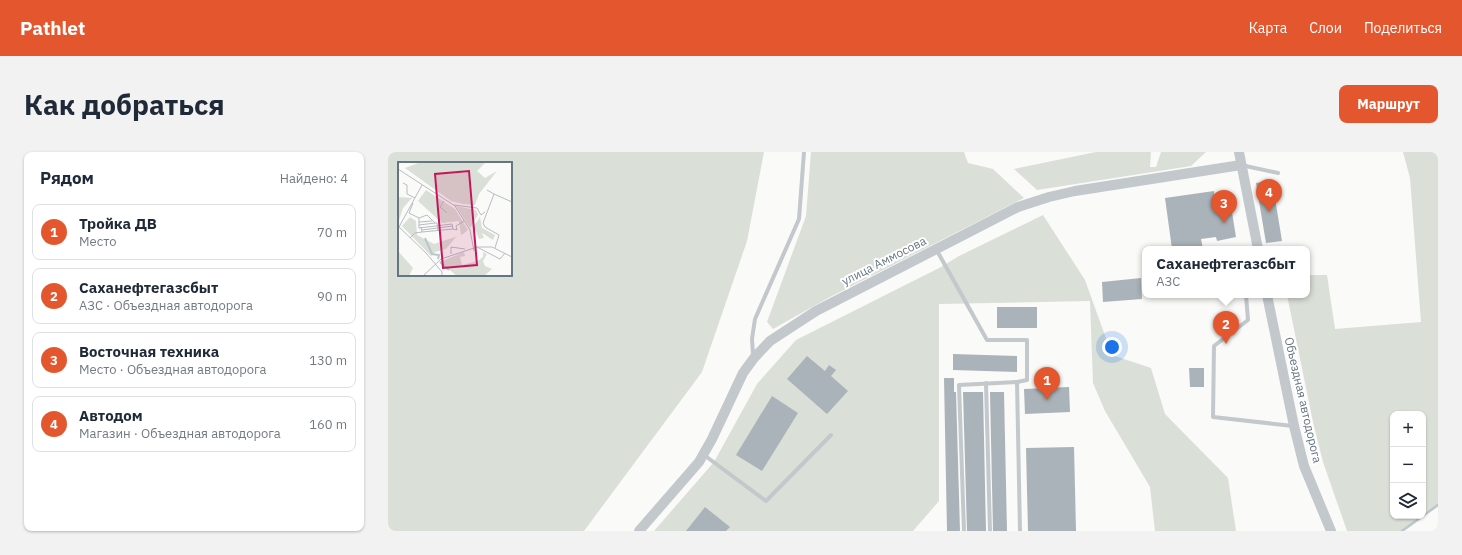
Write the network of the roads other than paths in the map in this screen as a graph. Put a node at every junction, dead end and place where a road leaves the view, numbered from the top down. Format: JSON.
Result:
{"nodes":[{"id":1,"x":804,"y":152,"type":"edge"},
{"id":2,"x":1239,"y":152,"type":"edge"},
{"id":3,"x":1241,"y":165,"type":"junction"},
{"id":4,"x":1278,"y":173,"type":"dead end"},
{"id":5,"x":1257,"y":246,"type":"edge"},
{"id":6,"x":936,"y":249,"type":"junction"},
{"id":7,"x":1246,"y":298,"type":"edge"},
{"id":8,"x":1268,"y":298,"type":"edge"},
{"id":9,"x":754,"y":358,"type":"junction"},
{"id":10,"x":1017,"y":382,"type":"junction"},
{"id":11,"x":986,"y":383,"type":"junction"},
{"id":12,"x":1294,"y":426,"type":"junction"},
{"id":13,"x":831,"y":434,"type":"dead end"},
{"id":14,"x":703,"y":455,"type":"junction"},
{"id":15,"x":639,"y":531,"type":"edge"},
{"id":16,"x":964,"y":531,"type":"edge"},
{"id":17,"x":990,"y":531,"type":"edge"},
{"id":18,"x":1020,"y":531,"type":"edge"},
{"id":19,"x":1331,"y":531,"type":"edge"}],
"edges":[{"from":1,"to":9,"type":"lane"},
{"from":2,"to":3,"type":"street"},
{"from":3,"to":4,"type":"lane"},
{"from":3,"to":5,"type":"street"},
{"from":3,"to":6,"type":"street","name":"улица Аммосова"},
{"from":6,"to":9,"type":"street","name":"улица Аммосова"},
{"from":6,"to":10,"type":"lane"},
{"from":7,"to":12,"type":"lane"},
{"from":8,"to":12,"type":"street","name":"Объездная автодорога"},
{"from":9,"to":14,"type":"street","name":"улица Аммосова"},
{"from":10,"to":11,"type":"lane"},
{"from":10,"to":18,"type":"lane"},
{"from":11,"to":16,"type":"lane"},
{"from":11,"to":17,"type":"lane"},
{"from":12,"to":19,"type":"street","name":"Объездная автодорога"},
{"from":13,"to":14,"type":"lane"},
{"from":14,"to":15,"type":"street","name":"улица Аммосова"}]}
